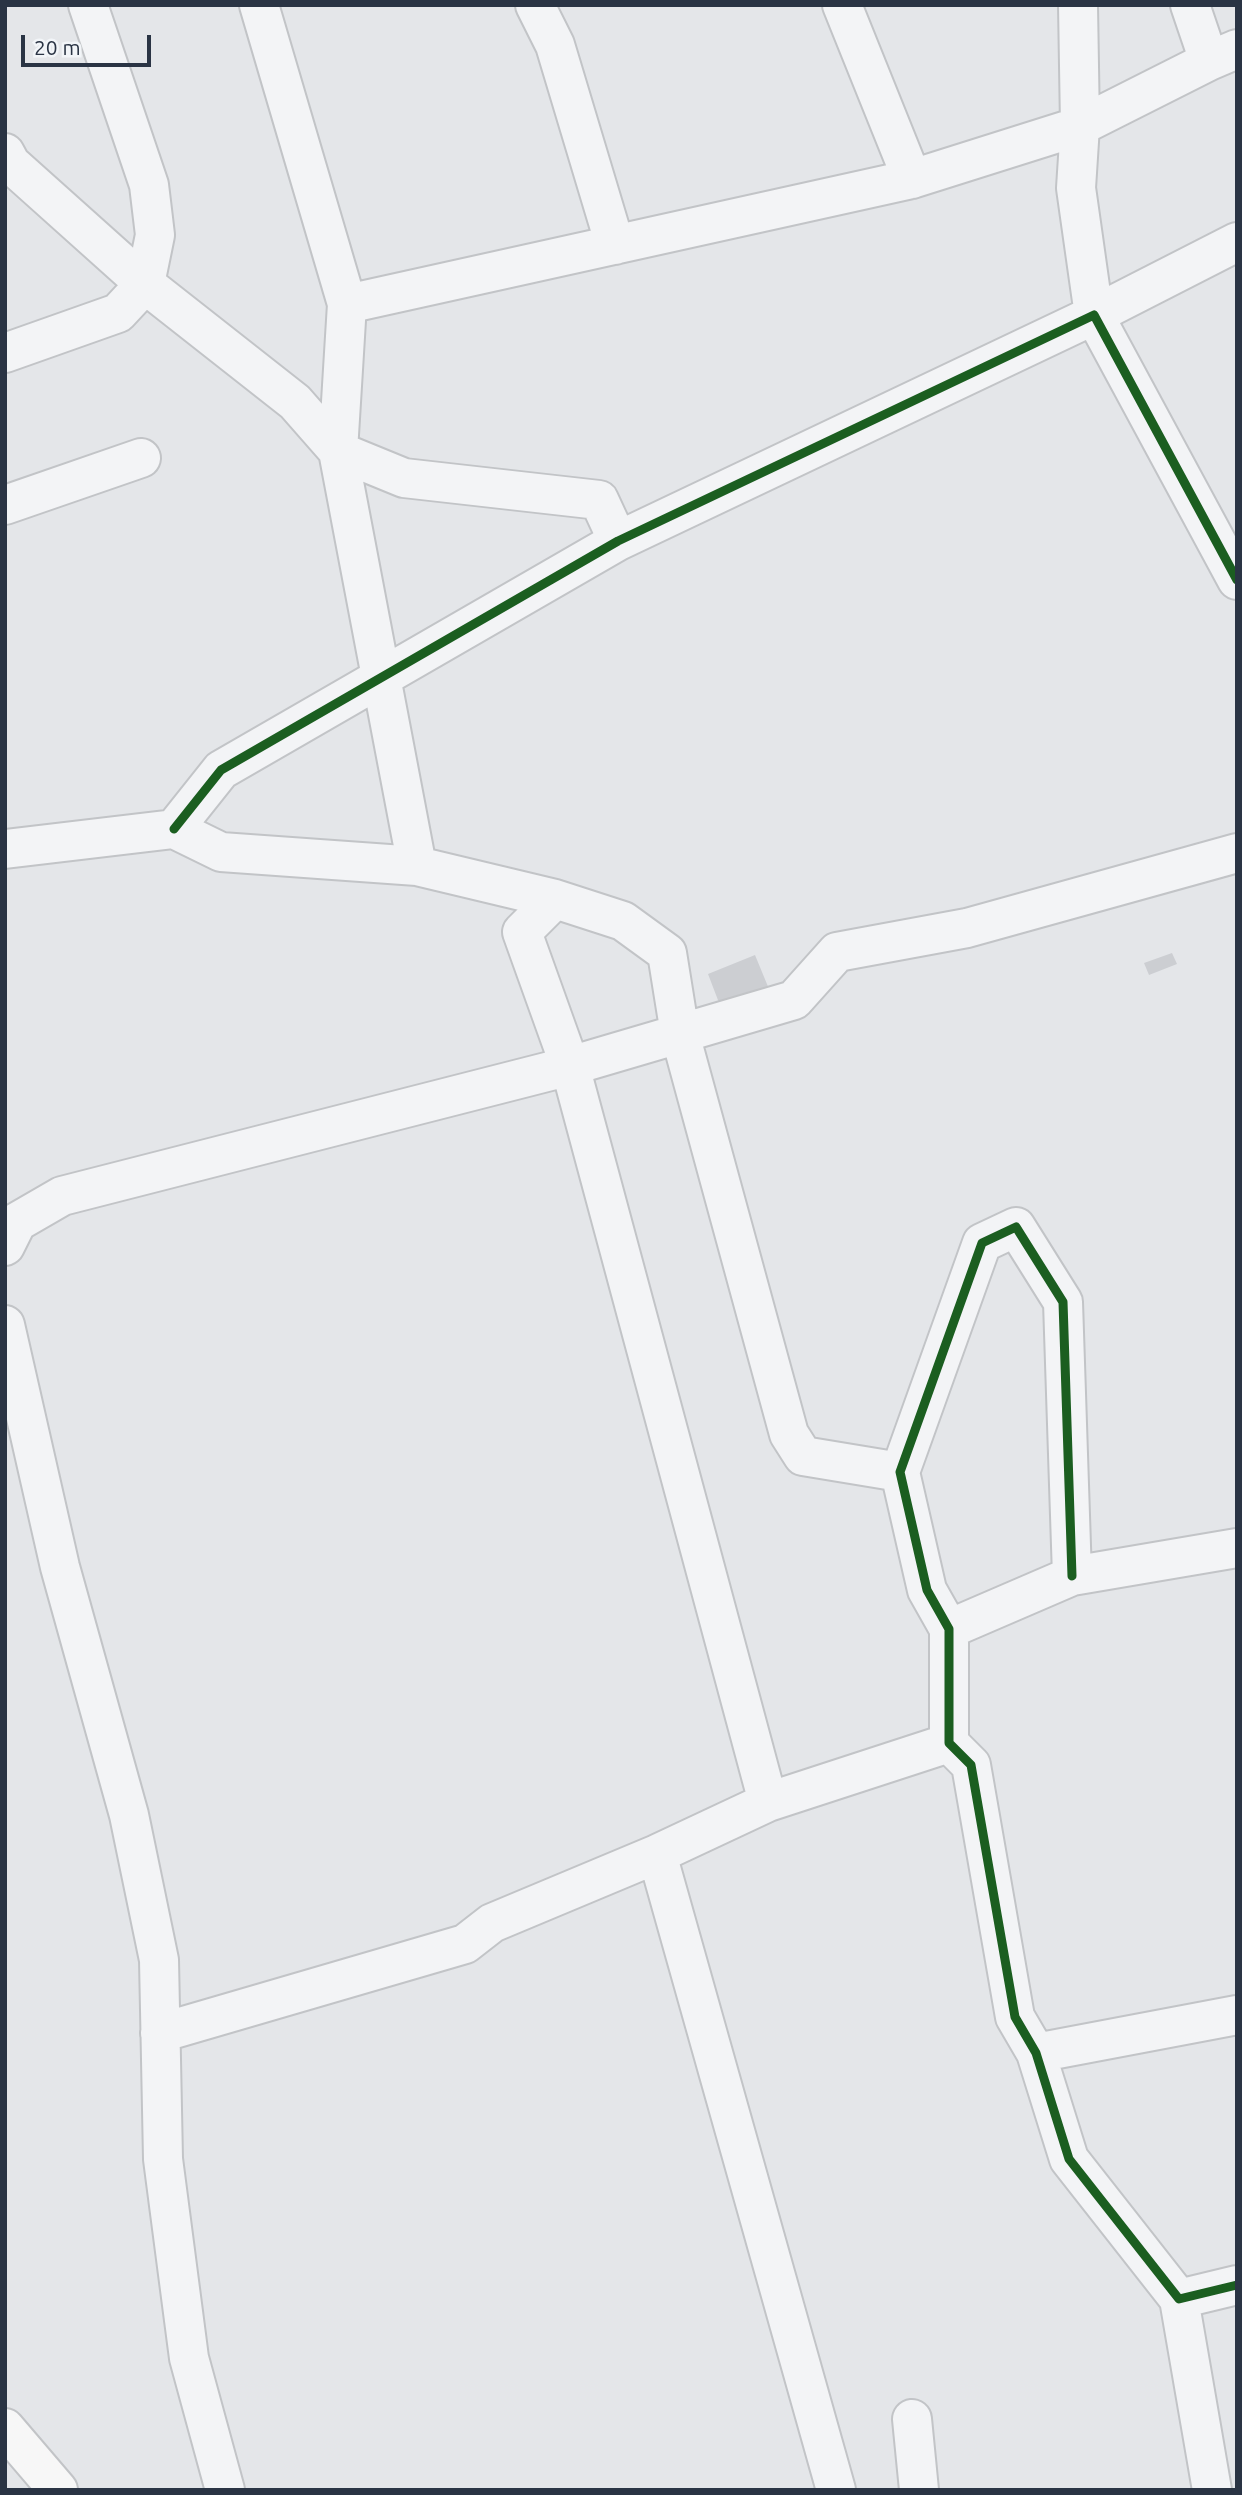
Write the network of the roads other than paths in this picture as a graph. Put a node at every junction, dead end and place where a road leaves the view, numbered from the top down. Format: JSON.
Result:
{"nodes":[{"id":1,"x":88,"y":5,"type":"edge"},
{"id":2,"x":259,"y":5,"type":"edge"},
{"id":3,"x":536,"y":5,"type":"edge"},
{"id":4,"x":842,"y":5,"type":"edge"},
{"id":5,"x":1078,"y":5,"type":"edge"},
{"id":6,"x":1190,"y":5,"type":"edge"},
{"id":7,"x":1223,"y":55,"type":"edge"},
{"id":8,"x":1080,"y":126,"type":"junction"},
{"id":9,"x":5,"y":153,"type":"edge"},
{"id":10,"x":912,"y":178,"type":"junction"},
{"id":11,"x":1237,"y":242,"type":"edge"},
{"id":12,"x":615,"y":245,"type":"junction"},
{"id":13,"x":145,"y":284,"type":"junction"},
{"id":14,"x":347,"y":304,"type":"junction"},
{"id":15,"x":1094,"y":315,"type":"junction"},
{"id":16,"x":5,"y":353,"type":"edge"},
{"id":17,"x":338,"y":451,"type":"junction"},
{"id":18,"x":141,"y":458,"type":"dead end"},
{"id":19,"x":5,"y":505,"type":"edge"},
{"id":20,"x":618,"y":541,"type":"junction"},
{"id":21,"x":1237,"y":580,"type":"edge"},
{"id":22,"x":383,"y":679,"type":"junction"},
{"id":23,"x":174,"y":829,"type":"junction"},
{"id":24,"x":5,"y":849,"type":"edge"},
{"id":25,"x":1237,"y":853,"type":"edge"},
{"id":26,"x":417,"y":866,"type":"junction"},
{"id":27,"x":555,"y":900,"type":"junction"},
{"id":28,"x":680,"y":1034,"type":"junction"},
{"id":29,"x":570,"y":1066,"type":"junction"},
{"id":30,"x":8,"y":1224,"type":"edge"},
{"id":31,"x":5,"y":1325,"type":"edge"},
{"id":32,"x":13,"y":1396,"type":"edge"},
{"id":33,"x":900,"y":1472,"type":"junction"},
{"id":34,"x":1237,"y":1548,"type":"edge"},
{"id":35,"x":1072,"y":1576,"type":"junction"},
{"id":36,"x":949,"y":1629,"type":"junction"},
{"id":37,"x":948,"y":1743,"type":"junction"},
{"id":38,"x":768,"y":1802,"type":"junction"},
{"id":39,"x":657,"y":1854,"type":"junction"},
{"id":40,"x":1237,"y":2015,"type":"edge"},
{"id":41,"x":160,"y":2033,"type":"junction"},
{"id":42,"x":1036,"y":2053,"type":"junction"},
{"id":43,"x":1237,"y":2285,"type":"edge"},
{"id":44,"x":1180,"y":2299,"type":"junction"},
{"id":45,"x":912,"y":2420,"type":"dead end"},
{"id":46,"x":5,"y":2428,"type":"edge"},
{"id":47,"x":58,"y":2490,"type":"edge"},
{"id":48,"x":225,"y":2490,"type":"edge"},
{"id":49,"x":836,"y":2490,"type":"edge"},
{"id":50,"x":919,"y":2490,"type":"edge"},
{"id":51,"x":1212,"y":2490,"type":"edge"}],
"edges":[{"from":1,"to":13,"type":"street"},
{"from":2,"to":14,"type":"street"},
{"from":3,"to":12,"type":"street"},
{"from":4,"to":10,"type":"street"},
{"from":5,"to":8,"type":"street"},
{"from":6,"to":7,"type":"street"},
{"from":7,"to":8,"type":"street"},
{"from":8,"to":10,"type":"street"},
{"from":8,"to":15,"type":"street"},
{"from":9,"to":13,"type":"street"},
{"from":10,"to":12,"type":"street"},
{"from":11,"to":15,"type":"street"},
{"from":12,"to":14,"type":"street"},
{"from":13,"to":16,"type":"street"},
{"from":13,"to":17,"type":"street"},
{"from":14,"to":17,"type":"street"},
{"from":15,"to":20,"type":"street"},
{"from":15,"to":21,"type":"street"},
{"from":17,"to":20,"type":"street"},
{"from":17,"to":22,"type":"street"},
{"from":18,"to":19,"type":"street"},
{"from":20,"to":22,"type":"street"},
{"from":22,"to":23,"type":"street"},
{"from":22,"to":26,"type":"street"},
{"from":23,"to":24,"type":"street"},
{"from":23,"to":26,"type":"street"},
{"from":25,"to":28,"type":"street"},
{"from":26,"to":27,"type":"street"},
{"from":27,"to":28,"type":"street"},
{"from":27,"to":29,"type":"street"},
{"from":28,"to":29,"type":"street"},
{"from":28,"to":33,"type":"street"},
{"from":29,"to":30,"type":"street"},
{"from":29,"to":38,"type":"street"},
{"from":31,"to":32,"type":"street"},
{"from":32,"to":41,"type":"street"},
{"from":33,"to":35,"type":"street"},
{"from":33,"to":36,"type":"street"},
{"from":34,"to":35,"type":"street"},
{"from":35,"to":36,"type":"street"},
{"from":36,"to":37,"type":"street"},
{"from":37,"to":38,"type":"street"},
{"from":37,"to":42,"type":"street"},
{"from":38,"to":39,"type":"street"},
{"from":39,"to":41,"type":"street"},
{"from":39,"to":49,"type":"street"},
{"from":40,"to":42,"type":"street"},
{"from":41,"to":48,"type":"street"},
{"from":42,"to":44,"type":"street"},
{"from":43,"to":44,"type":"street"},
{"from":44,"to":51,"type":"street"},
{"from":45,"to":50,"type":"street"},
{"from":46,"to":47,"type":"street"}]}
